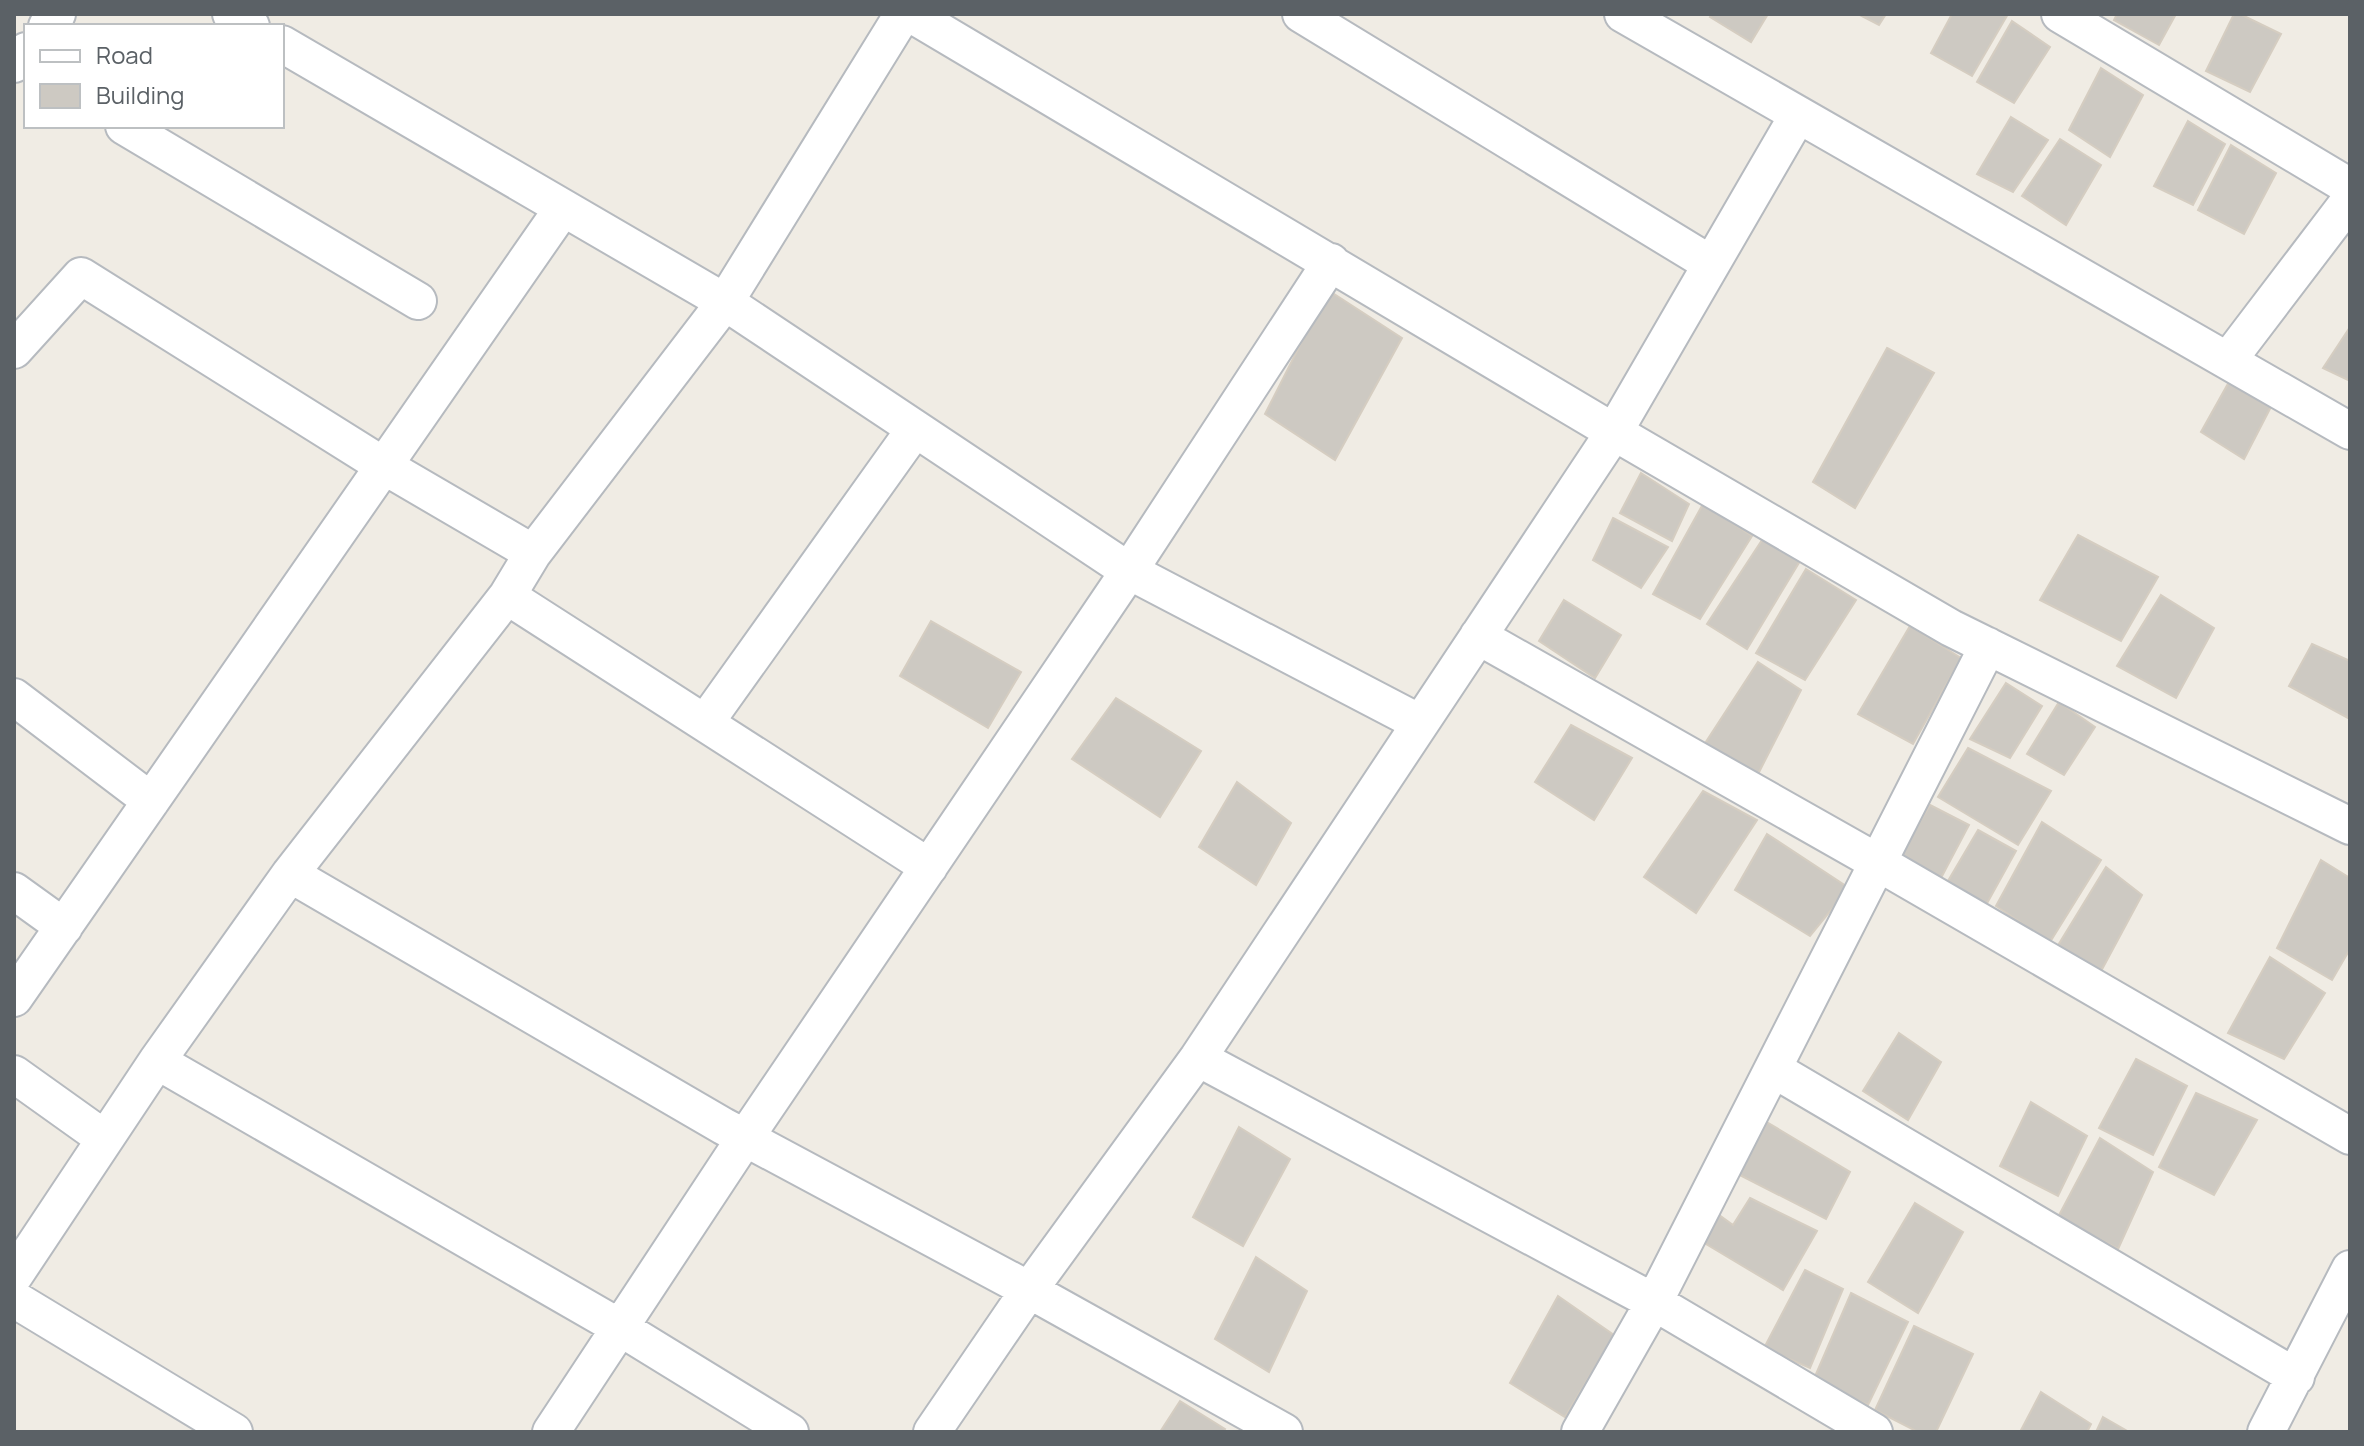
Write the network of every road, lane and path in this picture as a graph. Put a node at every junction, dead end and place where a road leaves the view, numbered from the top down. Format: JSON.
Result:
{"nodes":[{"id":1,"x":903,"y":14,"type":"edge"},
{"id":2,"x":911,"y":14,"type":"edge"},
{"id":3,"x":1301,"y":14,"type":"edge"},
{"id":4,"x":1623,"y":14,"type":"edge"},
{"id":5,"x":2060,"y":14,"type":"edge"},
{"id":6,"x":284,"y":45,"type":"edge"},
{"id":7,"x":1798,"y":115,"type":"junction"},
{"id":8,"x":127,"y":128,"type":"edge"},
{"id":9,"x":2350,"y":187,"type":"edge"},
{"id":10,"x":2350,"y":200,"type":"edge"},
{"id":11,"x":563,"y":208,"type":"junction"},
{"id":12,"x":1331,"y":262,"type":"junction"},
{"id":13,"x":1711,"y":264,"type":"junction"},
{"id":14,"x":418,"y":301,"type":"dead end"},
{"id":15,"x":725,"y":302,"type":"junction"},
{"id":16,"x":14,"y":350,"type":"edge"},
{"id":17,"x":2229,"y":359,"type":"junction"},
{"id":18,"x":915,"y":429,"type":"junction"},
{"id":19,"x":2350,"y":431,"type":"edge"},
{"id":20,"x":1614,"y":432,"type":"junction"},
{"id":21,"x":384,"y":466,"type":"junction"},
{"id":22,"x":533,"y":553,"type":"junction"},
{"id":23,"x":1129,"y":571,"type":"junction"},
{"id":24,"x":507,"y":596,"type":"junction"},
{"id":25,"x":1478,"y":636,"type":"junction"},
{"id":26,"x":1988,"y":646,"type":"junction"},
{"id":27,"x":14,"y":697,"type":"edge"},
{"id":28,"x":705,"y":723,"type":"junction"},
{"id":29,"x":1420,"y":723,"type":"junction"},
{"id":30,"x":151,"y":801,"type":"junction"},
{"id":31,"x":2350,"y":826,"type":"edge"},
{"id":32,"x":1877,"y":862,"type":"junction"},
{"id":33,"x":929,"y":867,"type":"junction"},
{"id":34,"x":290,"y":874,"type":"junction"},
{"id":35,"x":14,"y":891,"type":"edge"},
{"id":36,"x":64,"y":927,"type":"junction"},
{"id":37,"x":14,"y":998,"type":"edge"},
{"id":38,"x":1198,"y":1058,"type":"junction"},
{"id":39,"x":157,"y":1061,"type":"junction"},
{"id":40,"x":1773,"y":1069,"type":"junction"},
{"id":41,"x":14,"y":1074,"type":"edge"},
{"id":42,"x":2350,"y":1136,"type":"edge"},
{"id":43,"x":745,"y":1138,"type":"junction"},
{"id":44,"x":105,"y":1139,"type":"junction"},
{"id":45,"x":2350,"y":1269,"type":"edge"},
{"id":46,"x":14,"y":1276,"type":"edge"},
{"id":47,"x":1029,"y":1290,"type":"junction"},
{"id":48,"x":14,"y":1299,"type":"edge"},
{"id":49,"x":1654,"y":1302,"type":"junction"},
{"id":50,"x":619,"y":1327,"type":"junction"},
{"id":51,"x":2296,"y":1377,"type":"junction"},
{"id":52,"x":234,"y":1432,"type":"edge"},
{"id":53,"x":551,"y":1432,"type":"edge"},
{"id":54,"x":790,"y":1432,"type":"edge"},
{"id":55,"x":932,"y":1432,"type":"edge"},
{"id":56,"x":1284,"y":1432,"type":"edge"},
{"id":57,"x":1580,"y":1432,"type":"edge"},
{"id":58,"x":1874,"y":1432,"type":"edge"},
{"id":59,"x":2266,"y":1432,"type":"edge"}],
"edges":[{"from":1,"to":15,"type":"street"},
{"from":2,"to":12,"type":"street"},
{"from":3,"to":13,"type":"street"},
{"from":4,"to":7,"type":"street"},
{"from":5,"to":9,"type":"street"},
{"from":6,"to":11,"type":"street"},
{"from":7,"to":13,"type":"street"},
{"from":7,"to":17,"type":"street"},
{"from":8,"to":14,"type":"street"},
{"from":10,"to":17,"type":"street"},
{"from":11,"to":15,"type":"street"},
{"from":11,"to":21,"type":"street"},
{"from":12,"to":20,"type":"street"},
{"from":12,"to":23,"type":"street"},
{"from":13,"to":20,"type":"street"},
{"from":15,"to":18,"type":"street"},
{"from":15,"to":22,"type":"street"},
{"from":16,"to":21,"type":"street"},
{"from":17,"to":19,"type":"street"},
{"from":18,"to":23,"type":"street"},
{"from":18,"to":28,"type":"street"},
{"from":20,"to":25,"type":"street"},
{"from":20,"to":26,"type":"street"},
{"from":21,"to":22,"type":"street"},
{"from":21,"to":30,"type":"street"},
{"from":22,"to":24,"type":"street"},
{"from":23,"to":29,"type":"street"},
{"from":23,"to":33,"type":"street"},
{"from":24,"to":28,"type":"street"},
{"from":24,"to":34,"type":"street"},
{"from":25,"to":29,"type":"street"},
{"from":25,"to":32,"type":"street"},
{"from":26,"to":31,"type":"street"},
{"from":26,"to":32,"type":"street"},
{"from":27,"to":30,"type":"street"},
{"from":28,"to":33,"type":"street"},
{"from":29,"to":38,"type":"street"},
{"from":30,"to":36,"type":"street"},
{"from":32,"to":40,"type":"street"},
{"from":32,"to":42,"type":"street"},
{"from":33,"to":43,"type":"street"},
{"from":34,"to":39,"type":"street"},
{"from":34,"to":43,"type":"street"},
{"from":35,"to":36,"type":"street"},
{"from":36,"to":37,"type":"street"},
{"from":38,"to":47,"type":"street"},
{"from":38,"to":49,"type":"street"},
{"from":39,"to":44,"type":"street"},
{"from":39,"to":50,"type":"street"},
{"from":40,"to":49,"type":"street"},
{"from":40,"to":51,"type":"street"},
{"from":41,"to":44,"type":"street"},
{"from":43,"to":47,"type":"street"},
{"from":43,"to":50,"type":"street"},
{"from":44,"to":46,"type":"street"},
{"from":45,"to":51,"type":"street"},
{"from":47,"to":55,"type":"street"},
{"from":47,"to":56,"type":"street"},
{"from":48,"to":52,"type":"street"},
{"from":49,"to":57,"type":"street"},
{"from":49,"to":58,"type":"street"},
{"from":50,"to":53,"type":"street"},
{"from":50,"to":54,"type":"street"},
{"from":51,"to":59,"type":"street"}]}
